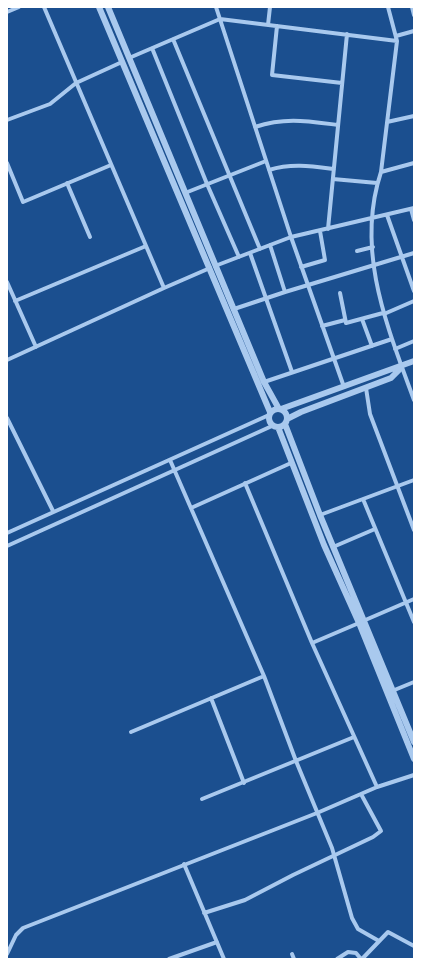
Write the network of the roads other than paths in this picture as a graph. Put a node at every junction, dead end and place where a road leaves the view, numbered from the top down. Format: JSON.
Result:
{"nodes":[{"id":1,"x":19,"y":7,"type":"edge"},
{"id":2,"x":44,"y":7,"type":"edge"},
{"id":3,"x":99,"y":7,"type":"edge"},
{"id":4,"x":108,"y":7,"type":"edge"},
{"id":5,"x":216,"y":7,"type":"edge"},
{"id":6,"x":270,"y":7,"type":"edge"},
{"id":7,"x":388,"y":7,"type":"edge"},
{"id":8,"x":412,"y":7,"type":"edge"},
{"id":9,"x":7,"y":12,"type":"edge"},
{"id":10,"x":414,"y":13,"type":"edge"},
{"id":11,"x":220,"y":19,"type":"junction"},
{"id":12,"x":268,"y":25,"type":"junction"},
{"id":13,"x":277,"y":26,"type":"junction"},
{"id":14,"x":414,"y":31,"type":"edge"},
{"id":15,"x":347,"y":34,"type":"junction"},
{"id":16,"x":173,"y":39,"type":"junction"},
{"id":17,"x":396,"y":39,"type":"junction"},
{"id":18,"x":152,"y":48,"type":"junction"},
{"id":19,"x":129,"y":58,"type":"junction"},
{"id":20,"x":122,"y":62,"type":"junction"},
{"id":21,"x":76,"y":83,"type":"junction"},
{"id":22,"x":342,"y":83,"type":"junction"},
{"id":23,"x":414,"y":116,"type":"edge"},
{"id":24,"x":7,"y":120,"type":"edge"},
{"id":25,"x":387,"y":122,"type":"junction"},
{"id":26,"x":338,"y":125,"type":"junction"},
{"id":27,"x":255,"y":127,"type":"junction"},
{"id":28,"x":266,"y":161,"type":"junction"},
{"id":29,"x":7,"y":163,"type":"edge"},
{"id":30,"x":414,"y":163,"type":"edge"},
{"id":31,"x":111,"y":165,"type":"junction"},
{"id":32,"x":334,"y":169,"type":"junction"},
{"id":33,"x":269,"y":170,"type":"junction"},
{"id":34,"x":381,"y":172,"type":"junction"},
{"id":35,"x":229,"y":175,"type":"junction"},
{"id":36,"x":333,"y":179,"type":"junction"},
{"id":37,"x":68,"y":183,"type":"junction"},
{"id":38,"x":207,"y":184,"type":"junction"},
{"id":39,"x":378,"y":184,"type":"junction"},
{"id":40,"x":185,"y":193,"type":"junction"},
{"id":41,"x":412,"y":209,"type":"edge"},
{"id":42,"x":387,"y":215,"type":"junction"},
{"id":43,"x":373,"y":218,"type":"junction"},
{"id":44,"x":414,"y":220,"type":"edge"},
{"id":45,"x":328,"y":229,"type":"junction"},
{"id":46,"x":320,"y":231,"type":"junction"},
{"id":47,"x":291,"y":236,"type":"junction"},
{"id":48,"x":90,"y":237,"type":"dead end"},
{"id":49,"x":270,"y":245,"type":"junction"},
{"id":50,"x":146,"y":246,"type":"junction"},
{"id":51,"x":373,"y":247,"type":"junction"},
{"id":52,"x":260,"y":249,"type":"junction"},
{"id":53,"x":357,"y":251,"type":"dead end"},
{"id":54,"x":250,"y":253,"type":"junction"},
{"id":55,"x":414,"y":253,"type":"edge"},
{"id":56,"x":239,"y":257,"type":"junction"},
{"id":57,"x":401,"y":258,"type":"junction"},
{"id":58,"x":373,"y":266,"type":"junction"},
{"id":59,"x":213,"y":267,"type":"junction"},
{"id":60,"x":301,"y":267,"type":"junction"},
{"id":61,"x":7,"y":282,"type":"edge"},
{"id":62,"x":308,"y":285,"type":"junction"},
{"id":63,"x":164,"y":288,"type":"junction"},
{"id":64,"x":414,"y":291,"type":"edge"},
{"id":65,"x":284,"y":292,"type":"junction"},
{"id":66,"x":340,"y":293,"type":"dead end"},
{"id":67,"x":265,"y":298,"type":"junction"},
{"id":68,"x":15,"y":301,"type":"junction"},
{"id":69,"x":414,"y":301,"type":"edge"},
{"id":70,"x":234,"y":309,"type":"junction"},
{"id":71,"x":383,"y":313,"type":"junction"},
{"id":72,"x":362,"y":319,"type":"junction"},
{"id":73,"x":345,"y":320,"type":"junction"},
{"id":74,"x":322,"y":326,"type":"junction"},
{"id":75,"x":392,"y":339,"type":"junction"},
{"id":76,"x":414,"y":341,"type":"edge"},
{"id":77,"x":372,"y":346,"type":"junction"},
{"id":78,"x":36,"y":347,"type":"junction"},
{"id":79,"x":396,"y":349,"type":"junction"},
{"id":80,"x":333,"y":358,"type":"junction"},
{"id":81,"x":7,"y":360,"type":"edge"},
{"id":82,"x":414,"y":361,"type":"edge"},
{"id":83,"x":402,"y":367,"type":"junction"},
{"id":84,"x":292,"y":372,"type":"junction"},
{"id":85,"x":264,"y":382,"type":"junction"},
{"id":86,"x":344,"y":387,"type":"junction"},
{"id":87,"x":366,"y":388,"type":"junction"},
{"id":88,"x":414,"y":400,"type":"edge"},
{"id":89,"x":280,"y":409,"type":"junction"},
{"id":90,"x":270,"y":413,"type":"junction"},
{"id":91,"x":7,"y":418,"type":"edge"},
{"id":92,"x":286,"y":422,"type":"junction"},
{"id":93,"x":275,"y":426,"type":"junction"},
{"id":94,"x":170,"y":460,"type":"junction"},
{"id":95,"x":291,"y":463,"type":"junction"},
{"id":96,"x":174,"y":470,"type":"junction"},
{"id":97,"x":414,"y":480,"type":"edge"},
{"id":98,"x":245,"y":483,"type":"junction"},
{"id":99,"x":397,"y":485,"type":"junction"},
{"id":100,"x":364,"y":499,"type":"junction"},
{"id":101,"x":191,"y":508,"type":"junction"},
{"id":102,"x":53,"y":511,"type":"junction"},
{"id":103,"x":320,"y":515,"type":"junction"},
{"id":104,"x":375,"y":530,"type":"junction"},
{"id":105,"x":414,"y":530,"type":"edge"},
{"id":106,"x":7,"y":533,"type":"edge"},
{"id":107,"x":7,"y":546,"type":"edge"},
{"id":108,"x":333,"y":546,"type":"junction"},
{"id":109,"x":414,"y":599,"type":"edge"},
{"id":110,"x":406,"y":602,"type":"junction"},
{"id":111,"x":361,"y":622,"type":"junction"},
{"id":112,"x":414,"y":622,"type":"edge"},
{"id":113,"x":312,"y":644,"type":"junction"},
{"id":114,"x":264,"y":676,"type":"junction"},
{"id":115,"x":414,"y":682,"type":"edge"},
{"id":116,"x":392,"y":690,"type":"junction"},
{"id":117,"x":210,"y":698,"type":"junction"},
{"id":118,"x":131,"y":732,"type":"dead end"},
{"id":119,"x":354,"y":737,"type":"junction"},
{"id":120,"x":414,"y":742,"type":"edge"},
{"id":121,"x":414,"y":759,"type":"edge"},
{"id":122,"x":296,"y":761,"type":"junction"},
{"id":123,"x":414,"y":775,"type":"edge"},
{"id":124,"x":244,"y":783,"type":"junction"},
{"id":125,"x":377,"y":787,"type":"junction"},
{"id":126,"x":361,"y":794,"type":"junction"},
{"id":127,"x":202,"y":799,"type":"dead end"},
{"id":128,"x":317,"y":813,"type":"junction"},
{"id":129,"x":334,"y":855,"type":"junction"},
{"id":130,"x":184,"y":864,"type":"junction"},
{"id":131,"x":204,"y":913,"type":"junction"},
{"id":132,"x":379,"y":941,"type":"junction"},
{"id":133,"x":217,"y":942,"type":"junction"},
{"id":134,"x":414,"y":946,"type":"edge"},
{"id":135,"x":7,"y":954,"type":"edge"},
{"id":136,"x":292,"y":954,"type":"dead end"},
{"id":137,"x":173,"y":959,"type":"edge"},
{"id":138,"x":224,"y":959,"type":"edge"},
{"id":139,"x":294,"y":959,"type":"edge"},
{"id":140,"x":337,"y":959,"type":"edge"},
{"id":141,"x":362,"y":959,"type":"edge"}],
"edges":[{"from":1,"to":9,"type":"street"},
{"from":2,"to":21,"type":"street"},
{"from":3,"to":20,"type":"street"},
{"from":4,"to":19,"type":"street"},
{"from":5,"to":11,"type":"street"},
{"from":6,"to":12,"type":"street"},
{"from":7,"to":17,"type":"street"},
{"from":8,"to":10,"type":"street"},
{"from":11,"to":12,"type":"street"},
{"from":11,"to":16,"type":"street"},
{"from":11,"to":27,"type":"street"},
{"from":12,"to":13,"type":"street"},
{"from":13,"to":15,"type":"street"},
{"from":13,"to":22,"type":"street"},
{"from":14,"to":17,"type":"street"},
{"from":15,"to":17,"type":"street"},
{"from":15,"to":22,"type":"street"},
{"from":16,"to":18,"type":"street"},
{"from":16,"to":35,"type":"street"},
{"from":17,"to":25,"type":"street"},
{"from":18,"to":19,"type":"street"},
{"from":18,"to":38,"type":"street"},
{"from":19,"to":40,"type":"street"},
{"from":20,"to":21,"type":"street"},
{"from":20,"to":59,"type":"street"},
{"from":21,"to":24,"type":"street"},
{"from":21,"to":31,"type":"street"},
{"from":22,"to":26,"type":"street"},
{"from":23,"to":25,"type":"street"},
{"from":25,"to":34,"type":"street"},
{"from":26,"to":27,"type":"street"},
{"from":26,"to":32,"type":"street"},
{"from":27,"to":28,"type":"street"},
{"from":28,"to":33,"type":"street"},
{"from":28,"to":35,"type":"street"},
{"from":29,"to":37,"type":"street"},
{"from":30,"to":34,"type":"street"},
{"from":31,"to":37,"type":"street"},
{"from":31,"to":50,"type":"street"},
{"from":32,"to":33,"type":"street"},
{"from":32,"to":36,"type":"street"},
{"from":33,"to":47,"type":"street"},
{"from":34,"to":39,"type":"street"},
{"from":35,"to":38,"type":"street"},
{"from":35,"to":52,"type":"street"},
{"from":36,"to":39,"type":"street"},
{"from":36,"to":45,"type":"street"},
{"from":37,"to":48,"type":"street"},
{"from":38,"to":40,"type":"street"},
{"from":38,"to":56,"type":"street"},
{"from":39,"to":43,"type":"street"},
{"from":40,"to":59,"type":"street"},
{"from":41,"to":42,"type":"street"},
{"from":41,"to":44,"type":"street"},
{"from":42,"to":43,"type":"street"},
{"from":42,"to":57,"type":"street"},
{"from":43,"to":45,"type":"street"},
{"from":43,"to":51,"type":"street"},
{"from":45,"to":46,"type":"street"},
{"from":46,"to":47,"type":"street"},
{"from":46,"to":60,"type":"street"},
{"from":47,"to":49,"type":"street"},
{"from":47,"to":60,"type":"street"},
{"from":49,"to":52,"type":"street"},
{"from":49,"to":65,"type":"street"},
{"from":50,"to":63,"type":"street"},
{"from":50,"to":68,"type":"street"},
{"from":51,"to":53,"type":"street"},
{"from":51,"to":58,"type":"street"},
{"from":52,"to":54,"type":"street"},
{"from":54,"to":56,"type":"street"},
{"from":54,"to":67,"type":"street"},
{"from":55,"to":57,"type":"street"},
{"from":56,"to":59,"type":"street"},
{"from":57,"to":58,"type":"street"},
{"from":57,"to":64,"type":"street"},
{"from":58,"to":62,"type":"street"},
{"from":58,"to":71,"type":"street"},
{"from":59,"to":63,"type":"street"},
{"from":59,"to":70,"type":"street"},
{"from":59,"to":90,"type":"street"},
{"from":60,"to":62,"type":"street"},
{"from":61,"to":68,"type":"street"},
{"from":62,"to":65,"type":"street"},
{"from":62,"to":74,"type":"street"},
{"from":63,"to":78,"type":"street"},
{"from":65,"to":67,"type":"street"},
{"from":66,"to":73,"type":"street"},
{"from":67,"to":70,"type":"street"},
{"from":67,"to":84,"type":"street"},
{"from":68,"to":78,"type":"street"},
{"from":69,"to":71,"type":"street"},
{"from":70,"to":85,"type":"street"},
{"from":71,"to":72,"type":"street"},
{"from":71,"to":75,"type":"street"},
{"from":72,"to":73,"type":"street"},
{"from":72,"to":77,"type":"street"},
{"from":73,"to":74,"type":"street"},
{"from":74,"to":80,"type":"street"},
{"from":75,"to":77,"type":"street"},
{"from":75,"to":79,"type":"street"},
{"from":76,"to":79,"type":"street"},
{"from":77,"to":80,"type":"street"},
{"from":78,"to":81,"type":"street"},
{"from":79,"to":83,"type":"street"},
{"from":80,"to":84,"type":"street"},
{"from":80,"to":86,"type":"street"},
{"from":82,"to":83,"type":"street"},
{"from":83,"to":86,"type":"street"},
{"from":83,"to":87,"type":"street"},
{"from":83,"to":88,"type":"street"},
{"from":84,"to":85,"type":"street"},
{"from":85,"to":89,"type":"street"},
{"from":86,"to":89,"type":"street"},
{"from":87,"to":92,"type":"street"},
{"from":87,"to":99,"type":"street"},
{"from":89,"to":90,"type":"street"},
{"from":89,"to":92,"type":"street"},
{"from":90,"to":93,"type":"street"},
{"from":90,"to":94,"type":"street"},
{"from":91,"to":102,"type":"street"},
{"from":92,"to":93,"type":"street"},
{"from":92,"to":103,"type":"street"},
{"from":93,"to":95,"type":"street"},
{"from":93,"to":96,"type":"street"},
{"from":94,"to":96,"type":"street"},
{"from":94,"to":102,"type":"street"},
{"from":95,"to":98,"type":"street"},
{"from":95,"to":111,"type":"street"},
{"from":96,"to":101,"type":"street"},
{"from":96,"to":107,"type":"street"},
{"from":97,"to":99,"type":"street"},
{"from":98,"to":101,"type":"street"},
{"from":98,"to":113,"type":"street"},
{"from":99,"to":100,"type":"street"},
{"from":99,"to":105,"type":"street"},
{"from":100,"to":103,"type":"street"},
{"from":100,"to":104,"type":"street"},
{"from":101,"to":114,"type":"street"},
{"from":102,"to":106,"type":"street"},
{"from":103,"to":108,"type":"street"},
{"from":104,"to":108,"type":"street"},
{"from":104,"to":110,"type":"street"},
{"from":108,"to":111,"type":"street"},
{"from":109,"to":110,"type":"street"},
{"from":110,"to":111,"type":"street"},
{"from":110,"to":112,"type":"street"},
{"from":111,"to":113,"type":"street"},
{"from":111,"to":116,"type":"street"},
{"from":111,"to":121,"type":"street"},
{"from":113,"to":119,"type":"street"},
{"from":114,"to":117,"type":"street"},
{"from":114,"to":122,"type":"street"},
{"from":115,"to":116,"type":"street"},
{"from":116,"to":120,"type":"street"},
{"from":117,"to":118,"type":"street"},
{"from":117,"to":124,"type":"street"},
{"from":119,"to":122,"type":"street"},
{"from":119,"to":125,"type":"street"},
{"from":122,"to":124,"type":"street"},
{"from":122,"to":128,"type":"street"},
{"from":123,"to":125,"type":"street"},
{"from":124,"to":127,"type":"street"},
{"from":125,"to":126,"type":"street"},
{"from":126,"to":128,"type":"street"},
{"from":126,"to":129,"type":"street"},
{"from":128,"to":129,"type":"street"},
{"from":128,"to":130,"type":"street"},
{"from":129,"to":131,"type":"street"},
{"from":129,"to":132,"type":"street"},
{"from":130,"to":131,"type":"street"},
{"from":130,"to":135,"type":"street"},
{"from":131,"to":133,"type":"street"},
{"from":132,"to":134,"type":"street"},
{"from":132,"to":141,"type":"street"},
{"from":133,"to":137,"type":"street"},
{"from":133,"to":138,"type":"street"},
{"from":136,"to":139,"type":"street"},
{"from":140,"to":141,"type":"street"}]}
